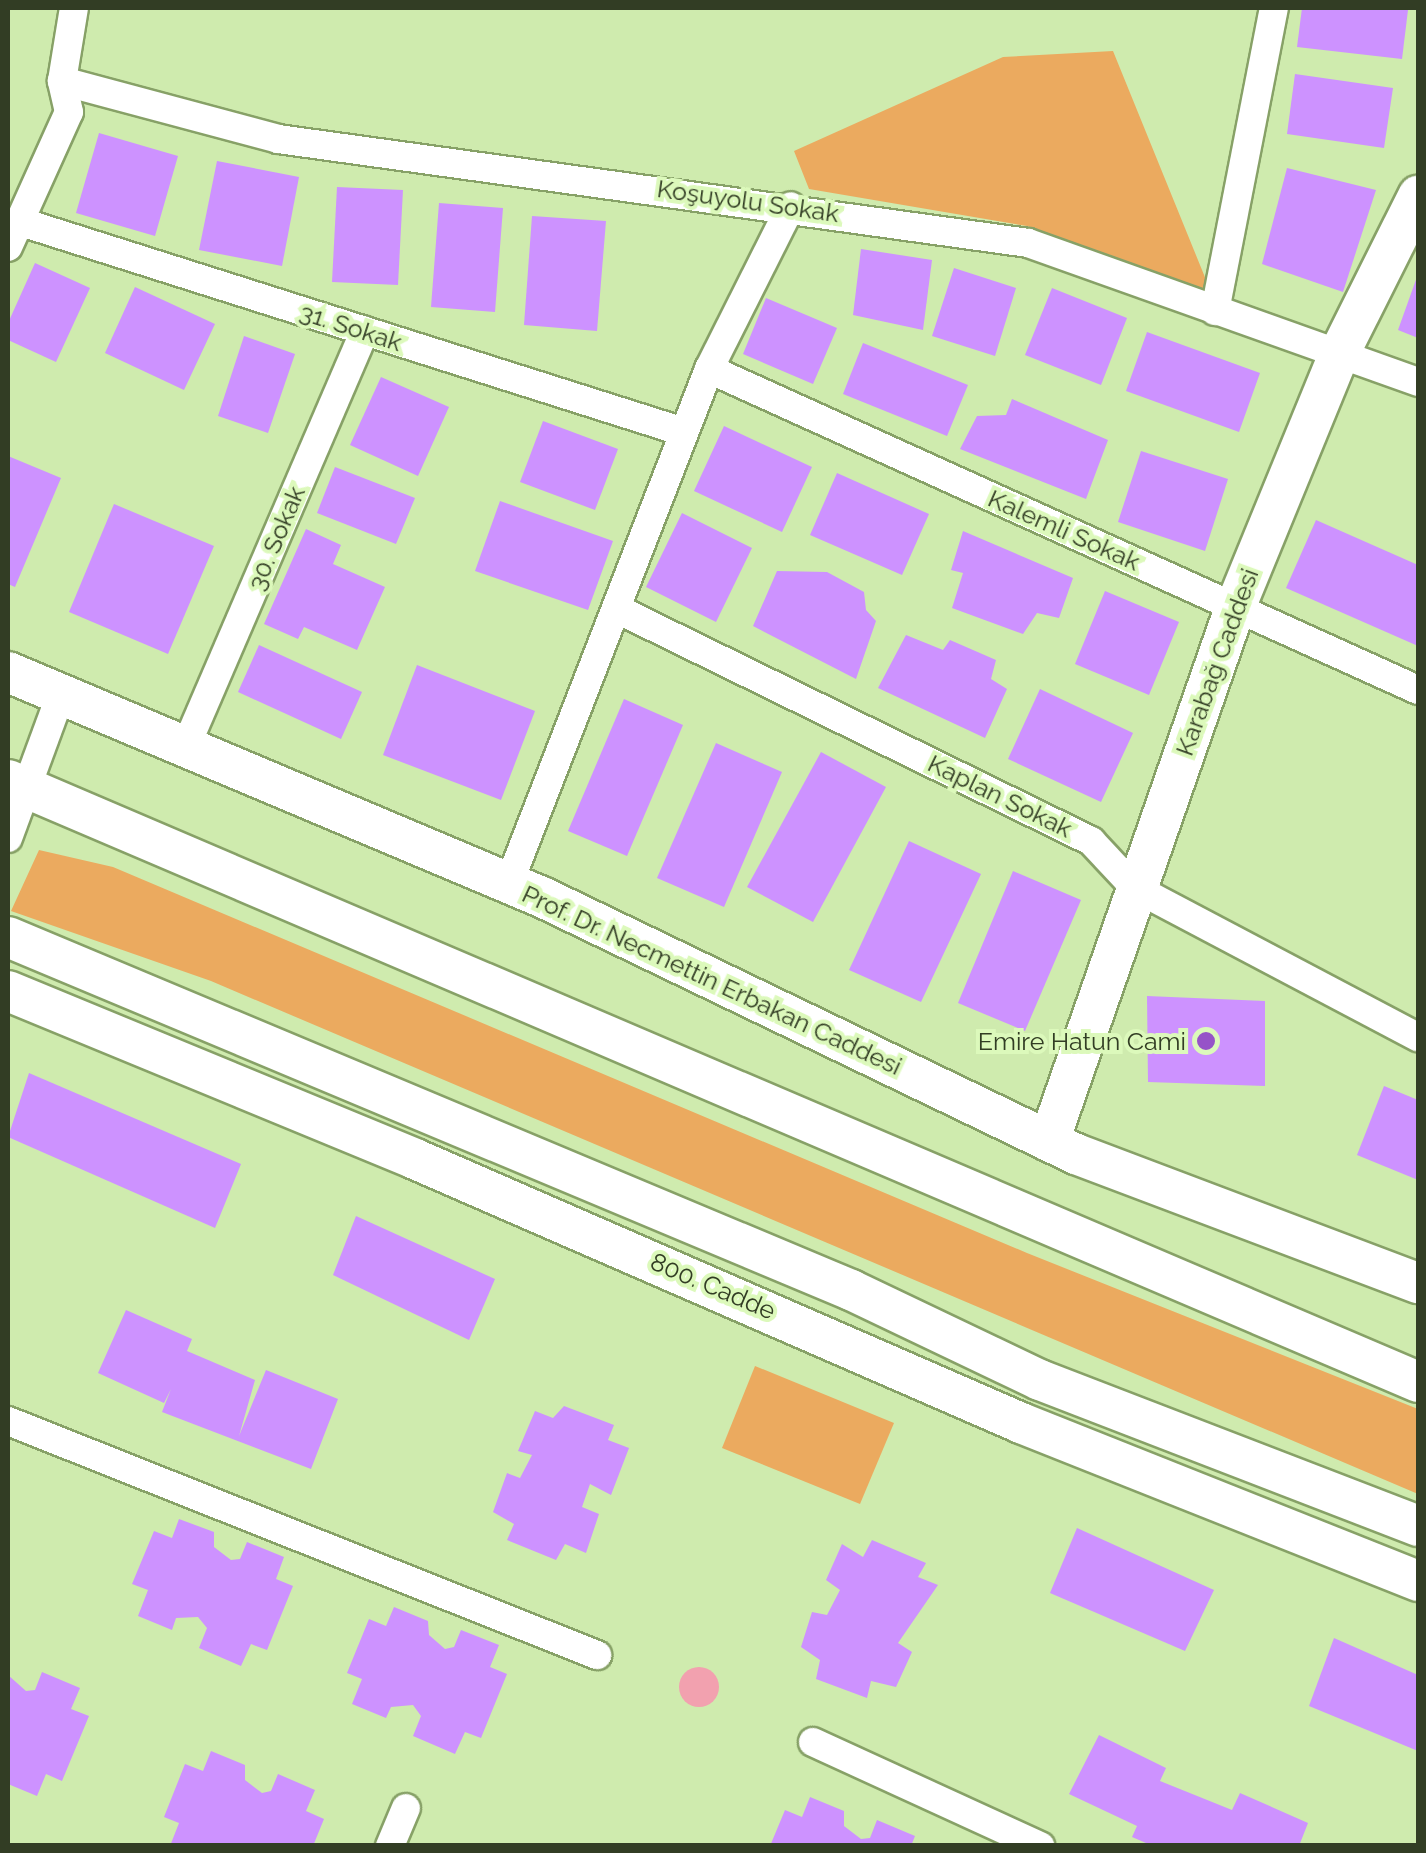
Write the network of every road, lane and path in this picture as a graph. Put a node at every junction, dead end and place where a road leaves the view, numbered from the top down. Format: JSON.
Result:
{"nodes":[{"id":1,"x":1274,"y":8,"type":"edge"},
{"id":2,"x":65,"y":9,"type":"edge"},
{"id":3,"x":62,"y":81,"type":"junction"},
{"id":4,"x":1418,"y":196,"type":"edge"},
{"id":5,"x":792,"y":206,"type":"junction"},
{"id":6,"x":13,"y":234,"type":"edge"},
{"id":7,"x":1216,"y":310,"type":"junction"},
{"id":8,"x":365,"y":331,"type":"junction"},
{"id":9,"x":1339,"y":354,"type":"junction"},
{"id":10,"x":709,"y":369,"type":"junction"},
{"id":11,"x":1418,"y":382,"type":"edge"},
{"id":12,"x":684,"y":432,"type":"junction"},
{"id":13,"x":617,"y":608,"type":"junction"},
{"id":14,"x":1235,"y":608,"type":"junction"},
{"id":15,"x":8,"y":672,"type":"edge"},
{"id":16,"x":1418,"y":690,"type":"edge"},
{"id":17,"x":61,"y":694,"type":"junction"},
{"id":18,"x":186,"y":746,"type":"junction"},
{"id":19,"x":17,"y":785,"type":"edge"},
{"id":20,"x":8,"y":838,"type":"edge"},
{"id":21,"x":509,"y":883,"type":"junction"},
{"id":22,"x":1134,"y":888,"type":"junction"},
{"id":23,"x":8,"y":937,"type":"edge"},
{"id":24,"x":8,"y":992,"type":"edge"},
{"id":25,"x":1418,"y":1037,"type":"edge"},
{"id":26,"x":1049,"y":1141,"type":"junction"},
{"id":27,"x":1418,"y":1283,"type":"edge"},
{"id":28,"x":1418,"y":1382,"type":"edge"},
{"id":29,"x":8,"y":1421,"type":"edge"},
{"id":30,"x":1418,"y":1526,"type":"edge"},
{"id":31,"x":1418,"y":1582,"type":"edge"},
{"id":32,"x":597,"y":1655,"type":"dead end"},
{"id":33,"x":813,"y":1742,"type":"dead end"},
{"id":34,"x":406,"y":1808,"type":"dead end"},
{"id":35,"x":390,"y":1846,"type":"edge"},
{"id":36,"x":1040,"y":1846,"type":"edge"}],
"edges":[{"from":1,"to":7,"type":"street"},
{"from":2,"to":3,"type":"street"},
{"from":3,"to":5,"type":"street","name":"Koşuyolu Sokak"},
{"from":3,"to":6,"type":"street"},
{"from":4,"to":9,"type":"street","name":"Karabağ Caddesi"},
{"from":5,"to":7,"type":"street","name":"Koşuyolu Sokak"},
{"from":5,"to":10,"type":"street"},
{"from":6,"to":8,"type":"street","name":"31. Sokak"},
{"from":7,"to":9,"type":"street","name":"Koşuyolu Sokak"},
{"from":8,"to":12,"type":"street","name":"31. Sokak"},
{"from":8,"to":18,"type":"street","name":"30. Sokak"},
{"from":9,"to":11,"type":"street","name":"Koşuyolu Sokak"},
{"from":9,"to":14,"type":"street","name":"Karabağ Caddesi"},
{"from":10,"to":12,"type":"street"},
{"from":10,"to":14,"type":"street","name":"Kalemli Sokak"},
{"from":12,"to":13,"type":"street"},
{"from":13,"to":21,"type":"street"},
{"from":13,"to":22,"type":"street","name":"Kaplan Sokak"},
{"from":14,"to":16,"type":"street","name":"Kalemli Sokak"},
{"from":14,"to":22,"type":"street","name":"Karabağ Caddesi"},
{"from":15,"to":17,"type":"street","name":"Prof. Dr. Necmettin Erbakan Caddesi"},
{"from":17,"to":18,"type":"street","name":"Prof. Dr. Necmettin Erbakan Caddesi"},
{"from":17,"to":19,"type":"street"},
{"from":18,"to":21,"type":"street","name":"Prof. Dr. Necmettin Erbakan Caddesi"},
{"from":19,"to":20,"type":"street"},
{"from":19,"to":28,"type":"street"},
{"from":21,"to":26,"type":"street","name":"Prof. Dr. Necmettin Erbakan Caddesi"},
{"from":22,"to":25,"type":"street","name":"Kaplan Sokak"},
{"from":22,"to":26,"type":"street","name":"Karabağ Caddesi"},
{"from":23,"to":30,"type":"street","name":"800. Cadde"},
{"from":24,"to":31,"type":"street","name":"800. Cadde"},
{"from":26,"to":27,"type":"street","name":"Prof. Dr. Necmettin Erbakan Caddesi"},
{"from":29,"to":32,"type":"street"},
{"from":33,"to":36,"type":"street"},
{"from":34,"to":35,"type":"street"}]}
